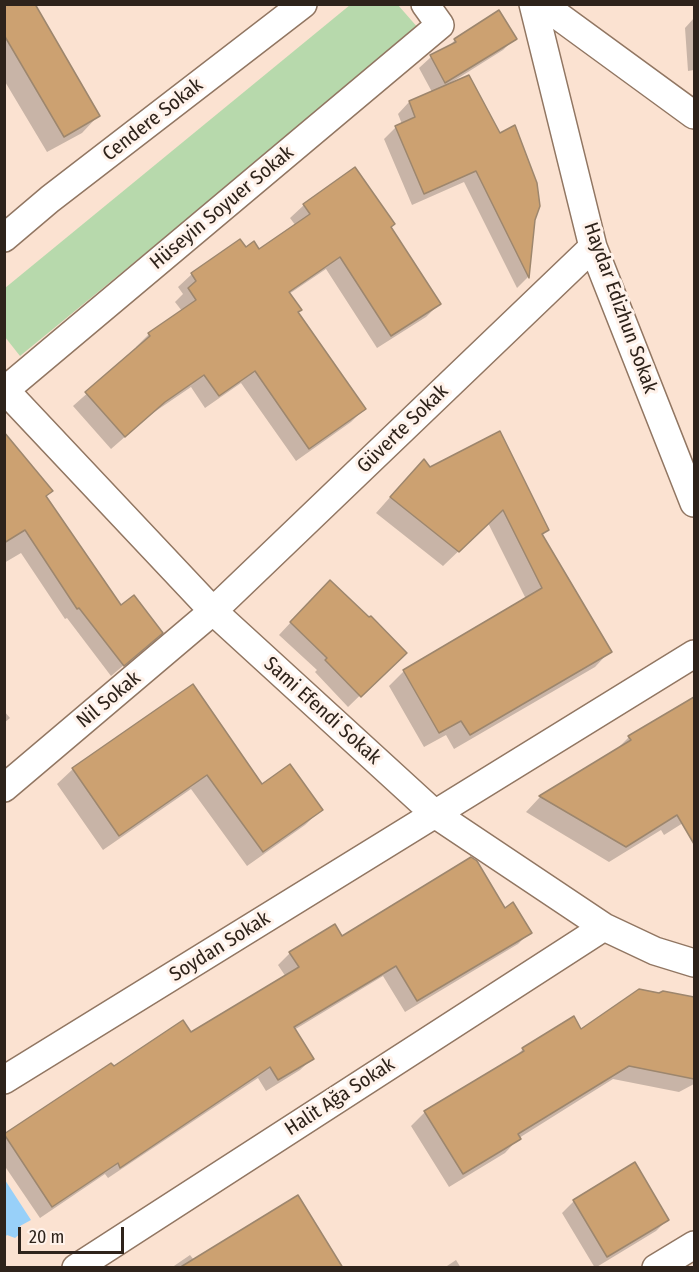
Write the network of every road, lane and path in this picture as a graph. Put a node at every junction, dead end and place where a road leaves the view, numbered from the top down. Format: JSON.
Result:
{"nodes":[{"id":1,"x":303,"y":4,"type":"edge"},
{"id":2,"x":533,"y":4,"type":"edge"},
{"id":3,"x":542,"y":4,"type":"edge"},
{"id":4,"x":432,"y":15,"type":"edge"},
{"id":5,"x":694,"y":115,"type":"edge"},
{"id":6,"x":4,"y":238,"type":"edge"},
{"id":7,"x":593,"y":247,"type":"junction"},
{"id":8,"x":5,"y":390,"type":"edge"},
{"id":9,"x":694,"y":503,"type":"edge"},
{"id":10,"x":213,"y":611,"type":"junction"},
{"id":11,"x":694,"y":654,"type":"edge"},
{"id":12,"x":4,"y":788,"type":"edge"},
{"id":13,"x":435,"y":813,"type":"junction"},
{"id":14,"x":604,"y":927,"type":"junction"},
{"id":15,"x":694,"y":963,"type":"edge"},
{"id":16,"x":4,"y":1080,"type":"edge"},
{"id":17,"x":694,"y":1245,"type":"edge"},
{"id":18,"x":76,"y":1268,"type":"edge"},
{"id":19,"x":656,"y":1268,"type":"edge"}],
"edges":[{"from":1,"to":6,"type":"street","name":"Cendere Sokak"},
{"from":2,"to":7,"type":"street","name":"Haydar Edizhun Sokak"},
{"from":3,"to":5,"type":"street"},
{"from":4,"to":8,"type":"street","name":"Hüseyin Soyuer Sokak"},
{"from":7,"to":9,"type":"street","name":"Haydar Edizhun Sokak"},
{"from":7,"to":10,"type":"street","name":"Güverte Sokak"},
{"from":8,"to":10,"type":"street","name":"Sami Efendi Sokak"},
{"from":10,"to":12,"type":"street","name":"Nil Sokak"},
{"from":10,"to":13,"type":"street","name":"Sami Efendi Sokak"},
{"from":11,"to":13,"type":"street","name":"Soydan Sokak"},
{"from":13,"to":14,"type":"street","name":"Sami Efendi Sokak"},
{"from":13,"to":16,"type":"street","name":"Soydan Sokak"},
{"from":14,"to":15,"type":"street","name":"Sami Efendi Sokak"},
{"from":14,"to":18,"type":"street","name":"Halit Ağa Sokak"},
{"from":17,"to":19,"type":"street"}]}
